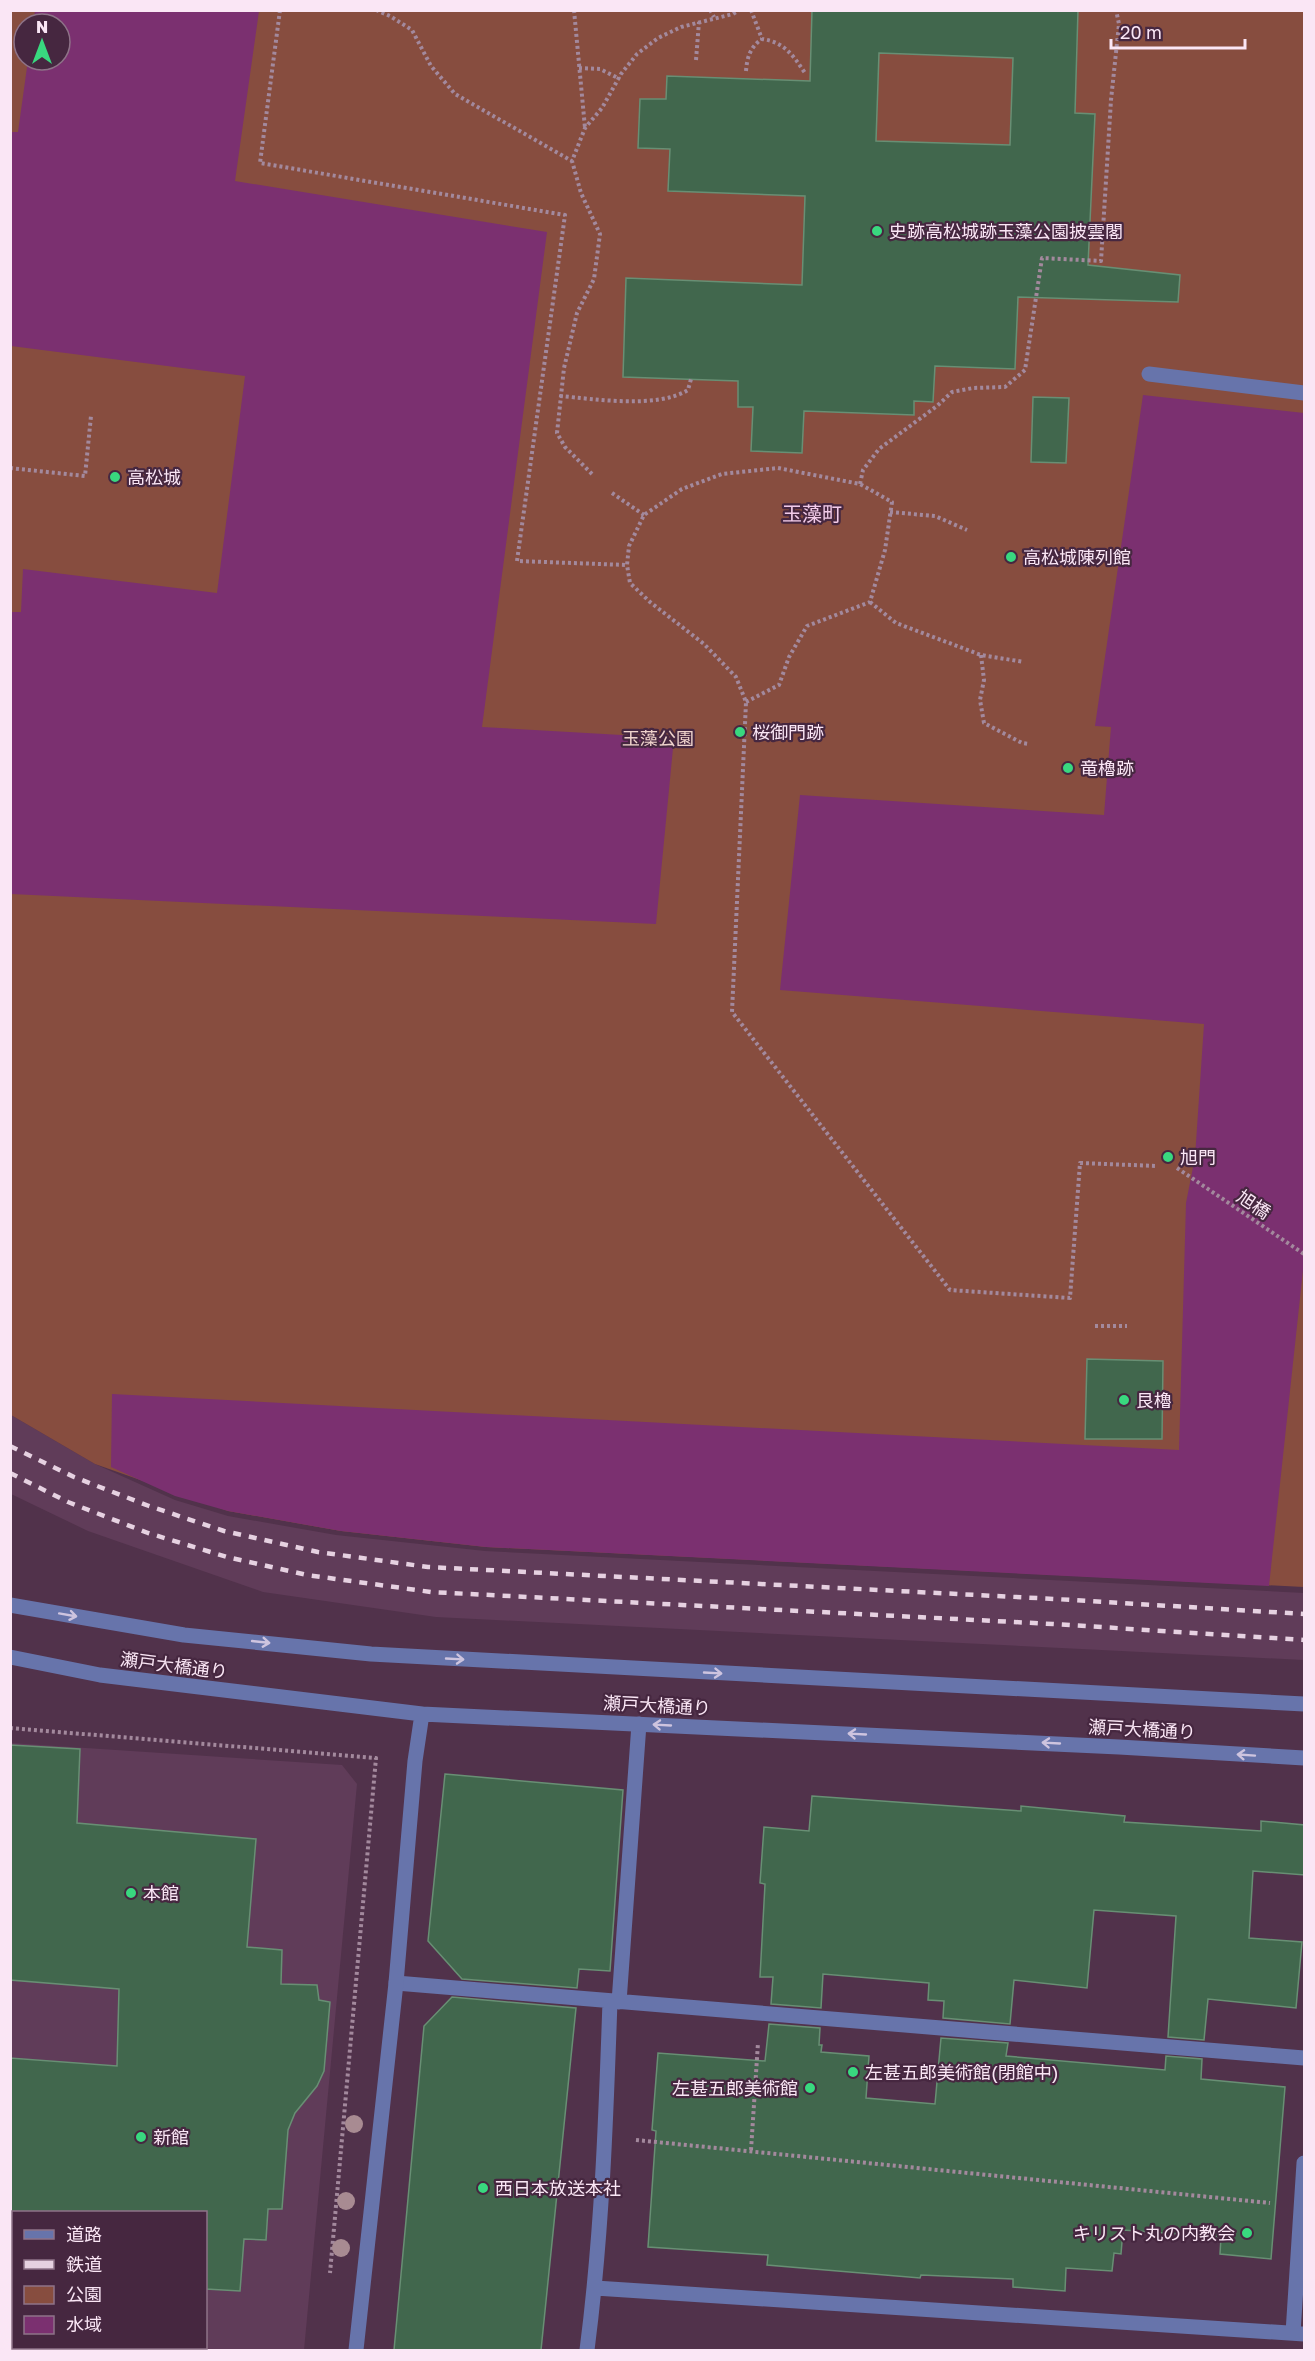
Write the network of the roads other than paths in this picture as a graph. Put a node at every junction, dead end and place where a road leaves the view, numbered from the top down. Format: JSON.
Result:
{"nodes":[{"id":1,"x":1149,"y":374,"type":"dead end"},
{"id":2,"x":1305,"y":393,"type":"edge"},
{"id":3,"x":10,"y":1605,"type":"edge"},
{"id":4,"x":10,"y":1657,"type":"edge"},
{"id":5,"x":1305,"y":1704,"type":"edge"},
{"id":6,"x":422,"y":1714,"type":"junction"},
{"id":7,"x":639,"y":1724,"type":"junction"},
{"id":8,"x":1305,"y":1758,"type":"edge"},
{"id":9,"x":396,"y":1983,"type":"junction"},
{"id":10,"x":614,"y":2001,"type":"junction"},
{"id":11,"x":1305,"y":2058,"type":"edge"},
{"id":12,"x":1305,"y":2163,"type":"edge"},
{"id":13,"x":595,"y":2288,"type":"junction"},
{"id":14,"x":1299,"y":2333,"type":"edge"},
{"id":15,"x":356,"y":2350,"type":"edge"},
{"id":16,"x":587,"y":2350,"type":"edge"}],
"edges":[{"from":1,"to":2,"type":"street"},
{"from":3,"to":5,"type":"street","name":"瀬戸大橋通り","one_way":true},
{"from":4,"to":6,"type":"street","name":"瀬戸大橋通り"},
{"from":6,"to":7,"type":"street","name":"瀬戸大橋通り"},
{"from":6,"to":9,"type":"street"},
{"from":8,"to":7,"type":"street","name":"瀬戸大橋通り","one_way":true},
{"from":7,"to":10,"type":"street"},
{"from":9,"to":10,"type":"street"},
{"from":9,"to":15,"type":"street"},
{"from":10,"to":11,"type":"street"},
{"from":10,"to":13,"type":"street"},
{"from":12,"to":14,"type":"street"},
{"from":13,"to":14,"type":"street"},
{"from":13,"to":16,"type":"street"}]}
